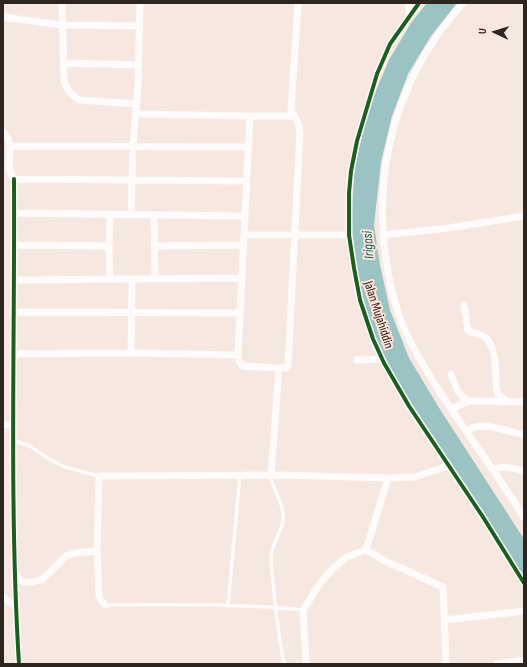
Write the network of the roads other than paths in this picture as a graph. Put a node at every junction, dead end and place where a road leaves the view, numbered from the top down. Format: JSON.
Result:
{"nodes":[{"id":1,"x":62,"y":3,"type":"edge"},
{"id":2,"x":140,"y":3,"type":"edge"},
{"id":3,"x":298,"y":3,"type":"edge"},
{"id":4,"x":409,"y":3,"type":"edge"},
{"id":5,"x":419,"y":3,"type":"edge"},
{"id":6,"x":464,"y":3,"type":"edge"},
{"id":7,"x":409,"y":15,"type":"junction"},
{"id":8,"x":3,"y":17,"type":"edge"},
{"id":9,"x":62,"y":25,"type":"junction"},
{"id":10,"x":140,"y":26,"type":"junction"},
{"id":11,"x":63,"y":63,"type":"junction"},
{"id":12,"x":138,"y":65,"type":"junction"},
{"id":13,"x":137,"y":104,"type":"junction"},
{"id":14,"x":136,"y":114,"type":"junction"},
{"id":15,"x":250,"y":116,"type":"junction"},
{"id":16,"x":294,"y":116,"type":"junction"},
{"id":17,"x":3,"y":132,"type":"edge"},
{"id":18,"x":10,"y":146,"type":"junction"},
{"id":19,"x":133,"y":146,"type":"junction"},
{"id":20,"x":248,"y":147,"type":"junction"},
{"id":21,"x":14,"y":179,"type":"junction"},
{"id":22,"x":132,"y":180,"type":"junction"},
{"id":23,"x":246,"y":181,"type":"junction"},
{"id":24,"x":14,"y":213,"type":"junction"},
{"id":25,"x":110,"y":214,"type":"junction"},
{"id":26,"x":131,"y":215,"type":"junction"},
{"id":27,"x":154,"y":215,"type":"junction"},
{"id":28,"x":245,"y":216,"type":"junction"},
{"id":29,"x":524,"y":216,"type":"edge"},
{"id":30,"x":244,"y":235,"type":"junction"},
{"id":31,"x":349,"y":235,"type":"junction"},
{"id":32,"x":383,"y":235,"type":"junction"},
{"id":33,"x":294,"y":236,"type":"junction"},
{"id":34,"x":14,"y":245,"type":"junction"},
{"id":35,"x":243,"y":245,"type":"junction"},
{"id":36,"x":109,"y":246,"type":"junction"},
{"id":37,"x":155,"y":246,"type":"junction"},
{"id":38,"x":155,"y":278,"type":"junction"},
{"id":39,"x":242,"y":278,"type":"junction"},
{"id":40,"x":110,"y":279,"type":"junction"},
{"id":41,"x":132,"y":279,"type":"junction"},
{"id":42,"x":14,"y":280,"type":"junction"},
{"id":43,"x":464,"y":305,"type":"dead end"},
{"id":44,"x":14,"y":312,"type":"junction"},
{"id":45,"x":132,"y":312,"type":"junction"},
{"id":46,"x":240,"y":312,"type":"junction"},
{"id":47,"x":131,"y":353,"type":"junction"},
{"id":48,"x":14,"y":354,"type":"junction"},
{"id":49,"x":238,"y":355,"type":"junction"},
{"id":50,"x":382,"y":359,"type":"junction"},
{"id":51,"x":357,"y":360,"type":"dead end"},
{"id":52,"x":279,"y":368,"type":"junction"},
{"id":53,"x":451,"y":374,"type":"dead end"},
{"id":54,"x":468,"y":401,"type":"junction"},
{"id":55,"x":507,"y":402,"type":"junction"},
{"id":56,"x":524,"y":402,"type":"edge"},
{"id":57,"x":452,"y":409,"type":"junction"},
{"id":58,"x":3,"y":425,"type":"edge"},
{"id":59,"x":13,"y":425,"type":"junction"},
{"id":60,"x":466,"y":431,"type":"junction"},
{"id":61,"x":524,"y":434,"type":"edge"},
{"id":62,"x":13,"y":440,"type":"junction"},
{"id":63,"x":448,"y":466,"type":"junction"},
{"id":64,"x":492,"y":470,"type":"junction"},
{"id":65,"x":524,"y":471,"type":"edge"},
{"id":66,"x":240,"y":475,"type":"junction"},
{"id":67,"x":271,"y":475,"type":"junction"},
{"id":68,"x":99,"y":476,"type":"junction"},
{"id":69,"x":388,"y":478,"type":"junction"},
{"id":70,"x":523,"y":514,"type":"edge"},
{"id":71,"x":366,"y":550,"type":"junction"},
{"id":72,"x":97,"y":551,"type":"junction"},
{"id":73,"x":15,"y":576,"type":"junction"},
{"id":74,"x":524,"y":583,"type":"edge"},
{"id":75,"x":3,"y":597,"type":"edge"},
{"id":76,"x":105,"y":605,"type":"joint"},
{"id":77,"x":15,"y":606,"type":"junction"},
{"id":78,"x":228,"y":606,"type":"junction"},
{"id":79,"x":275,"y":607,"type":"junction"},
{"id":80,"x":303,"y":610,"type":"junction"},
{"id":81,"x":524,"y":611,"type":"edge"},
{"id":82,"x":445,"y":620,"type":"junction"},
{"id":83,"x":524,"y":660,"type":"edge"},
{"id":84,"x":19,"y":664,"type":"edge"},
{"id":85,"x":284,"y":664,"type":"edge"},
{"id":86,"x":306,"y":664,"type":"edge"},
{"id":87,"x":446,"y":664,"type":"edge"},
{"id":88,"x":497,"y":664,"type":"edge"}],
"edges":[{"from":1,"to":9,"type":"street"},
{"from":2,"to":10,"type":"street"},
{"from":3,"to":16,"type":"street"},
{"from":4,"to":7,"type":"street"},
{"from":5,"to":7,"type":"street","name":"Jalan Mujahiddin"},
{"from":6,"to":32,"type":"street"},
{"from":7,"to":31,"type":"street","name":"Jalan Mujahiddin"},
{"from":8,"to":9,"type":"street"},
{"from":9,"to":10,"type":"street"},
{"from":9,"to":11,"type":"street"},
{"from":10,"to":12,"type":"street"},
{"from":11,"to":12,"type":"street"},
{"from":11,"to":13,"type":"street"},
{"from":12,"to":13,"type":"street"},
{"from":13,"to":14,"type":"street"},
{"from":14,"to":15,"type":"street"},
{"from":14,"to":19,"type":"street"},
{"from":15,"to":16,"type":"street"},
{"from":15,"to":20,"type":"street"},
{"from":16,"to":33,"type":"street"},
{"from":17,"to":18,"type":"street"},
{"from":18,"to":19,"type":"street"},
{"from":18,"to":21,"type":"street"},
{"from":19,"to":20,"type":"street"},
{"from":19,"to":22,"type":"street"},
{"from":20,"to":23,"type":"street"},
{"from":21,"to":22,"type":"street"},
{"from":21,"to":24,"type":"street"},
{"from":22,"to":23,"type":"street"},
{"from":22,"to":26,"type":"street"},
{"from":23,"to":28,"type":"street"},
{"from":24,"to":25,"type":"street"},
{"from":24,"to":34,"type":"street"},
{"from":25,"to":26,"type":"street"},
{"from":25,"to":36,"type":"street"},
{"from":26,"to":27,"type":"street"},
{"from":27,"to":28,"type":"street"},
{"from":27,"to":37,"type":"street"},
{"from":28,"to":30,"type":"street"},
{"from":29,"to":32,"type":"street"},
{"from":30,"to":33,"type":"street"},
{"from":30,"to":35,"type":"street"},
{"from":31,"to":33,"type":"street"},
{"from":31,"to":50,"type":"street","name":"Jalan Mujahiddin"},
{"from":32,"to":57,"type":"street"},
{"from":33,"to":52,"type":"street"},
{"from":34,"to":36,"type":"street"},
{"from":34,"to":42,"type":"street"},
{"from":35,"to":37,"type":"street"},
{"from":35,"to":39,"type":"street"},
{"from":36,"to":40,"type":"street"},
{"from":37,"to":38,"type":"street"},
{"from":38,"to":39,"type":"street"},
{"from":38,"to":41,"type":"street"},
{"from":39,"to":46,"type":"street"},
{"from":40,"to":41,"type":"street"},
{"from":40,"to":42,"type":"street"},
{"from":41,"to":45,"type":"street"},
{"from":42,"to":44,"type":"street"},
{"from":43,"to":55,"type":"street"},
{"from":44,"to":45,"type":"street"},
{"from":44,"to":48,"type":"street"},
{"from":45,"to":46,"type":"street"},
{"from":45,"to":47,"type":"street"},
{"from":46,"to":49,"type":"street"},
{"from":47,"to":48,"type":"street"},
{"from":47,"to":49,"type":"street"},
{"from":48,"to":59,"type":"street"},
{"from":49,"to":52,"type":"street"},
{"from":50,"to":51,"type":"street"},
{"from":50,"to":63,"type":"street","name":"Jalan Mujahiddin"},
{"from":52,"to":67,"type":"street"},
{"from":53,"to":54,"type":"street"},
{"from":54,"to":55,"type":"street"},
{"from":54,"to":57,"type":"street"},
{"from":55,"to":56,"type":"street"},
{"from":57,"to":60,"type":"street"},
{"from":58,"to":59,"type":"street"},
{"from":59,"to":62,"type":"street"},
{"from":60,"to":61,"type":"street"},
{"from":60,"to":64,"type":"street"},
{"from":62,"to":68,"type":"lane"},
{"from":62,"to":73,"type":"street"},
{"from":63,"to":69,"type":"street"},
{"from":63,"to":74,"type":"street","name":"Jalan Mujahiddin"},
{"from":64,"to":65,"type":"street"},
{"from":64,"to":70,"type":"street"},
{"from":66,"to":67,"type":"street"},
{"from":66,"to":68,"type":"street"},
{"from":66,"to":78,"type":"lane"},
{"from":67,"to":69,"type":"street"},
{"from":67,"to":79,"type":"lane"},
{"from":68,"to":72,"type":"street"},
{"from":69,"to":71,"type":"street"},
{"from":71,"to":80,"type":"street"},
{"from":71,"to":82,"type":"street"},
{"from":72,"to":73,"type":"street"},
{"from":72,"to":76,"type":"street"},
{"from":73,"to":77,"type":"street"},
{"from":75,"to":77,"type":"street"},
{"from":76,"to":78,"type":"lane"},
{"from":77,"to":84,"type":"street"},
{"from":78,"to":79,"type":"lane"},
{"from":79,"to":80,"type":"lane"},
{"from":79,"to":85,"type":"lane"},
{"from":80,"to":86,"type":"street"},
{"from":81,"to":82,"type":"street"},
{"from":82,"to":87,"type":"street"},
{"from":83,"to":88,"type":"street"}]}
